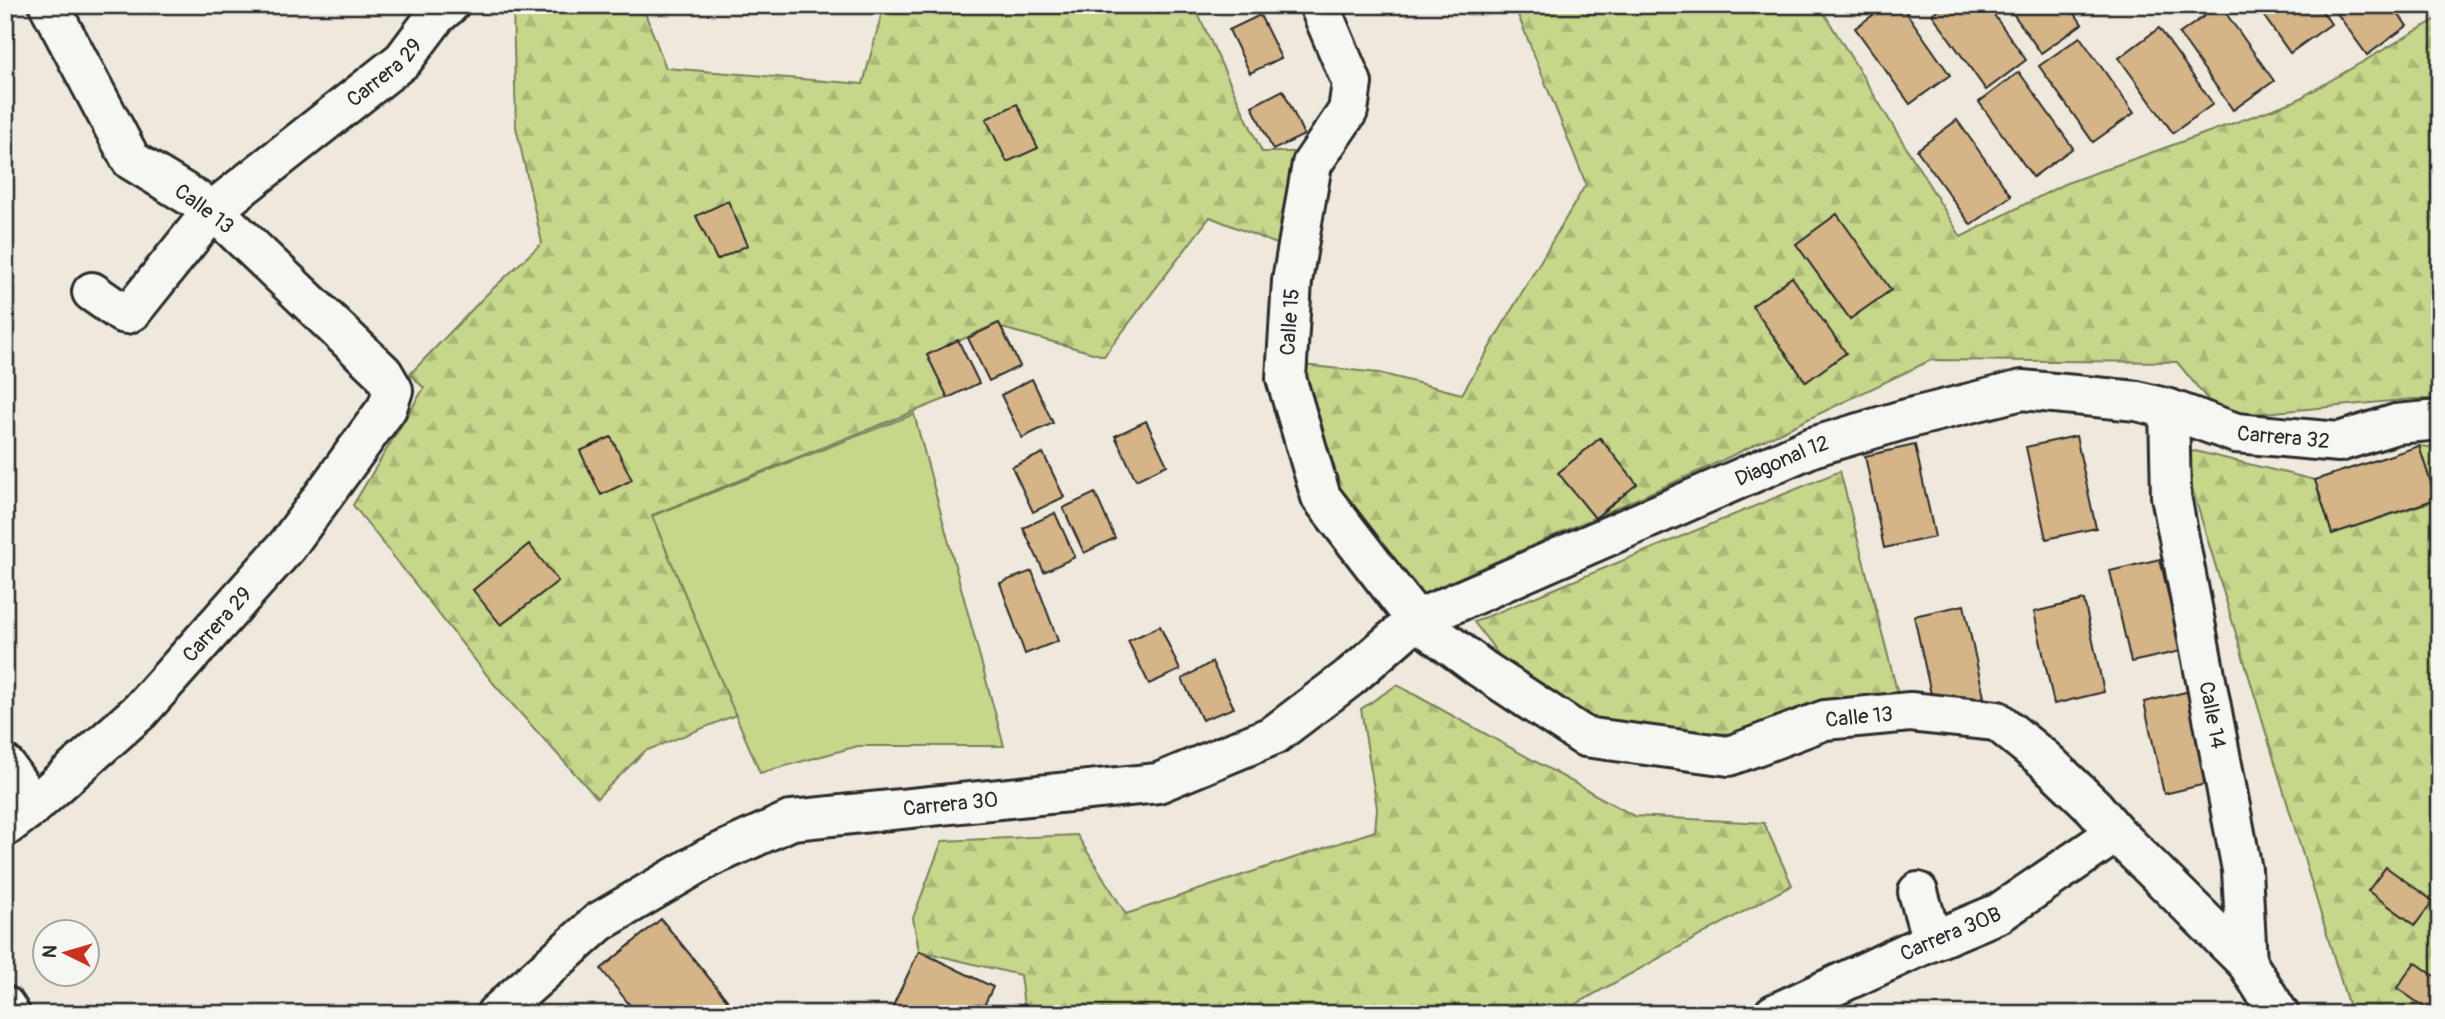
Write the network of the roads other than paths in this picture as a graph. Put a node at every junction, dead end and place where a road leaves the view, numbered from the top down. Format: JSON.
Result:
{"nodes":[{"id":1,"x":49,"y":5,"type":"edge"},
{"id":2,"x":449,"y":5,"type":"edge"},
{"id":3,"x":1319,"y":5,"type":"edge"},
{"id":4,"x":213,"y":210,"type":"junction"},
{"id":5,"x":92,"y":292,"type":"dead end"},
{"id":6,"x":393,"y":390,"type":"joint"},
{"id":7,"x":2169,"y":409,"type":"junction"},
{"id":8,"x":2440,"y":420,"type":"edge"},
{"id":9,"x":1416,"y":620,"type":"junction"},
{"id":10,"x":5,"y":765,"type":"edge"},
{"id":11,"x":19,"y":816,"type":"edge"},
{"id":12,"x":2116,"y":833,"type":"junction"},
{"id":13,"x":1918,"y":892,"type":"dead end"},
{"id":14,"x":1932,"y":941,"type":"junction"},
{"id":15,"x":2247,"y":962,"type":"junction"},
{"id":16,"x":5,"y":1006,"type":"edge"},
{"id":17,"x":10,"y":1014,"type":"edge"},
{"id":18,"x":496,"y":1014,"type":"edge"},
{"id":19,"x":1774,"y":1014,"type":"edge"},
{"id":20,"x":2279,"y":1014,"type":"edge"}],
"edges":[{"from":1,"to":4,"type":"street","name":"Calle 13"},
{"from":2,"to":4,"type":"street","name":"Carrera 29"},
{"from":3,"to":9,"type":"street","name":"Calle 15"},
{"from":4,"to":5,"type":"street","name":"Carrera 29"},
{"from":4,"to":6,"type":"street","name":"Calle 13"},
{"from":6,"to":11,"type":"street","name":"Carrera 29"},
{"from":7,"to":8,"type":"street","name":"Carrera 32"},
{"from":7,"to":9,"type":"street","name":"Diagonal 12"},
{"from":7,"to":15,"type":"street","name":"Calle 14"},
{"from":9,"to":12,"type":"street","name":"Calle 13"},
{"from":9,"to":18,"type":"street","name":"Carrera 30"},
{"from":10,"to":11,"type":"street"},
{"from":12,"to":14,"type":"street","name":"Carrera 30B"},
{"from":12,"to":15,"type":"street","name":"Calle 13"},
{"from":13,"to":14,"type":"street"},
{"from":14,"to":19,"type":"street","name":"Carrera 30B"},
{"from":15,"to":20,"type":"street","name":"Calle 14"},
{"from":16,"to":17,"type":"street"}]}
